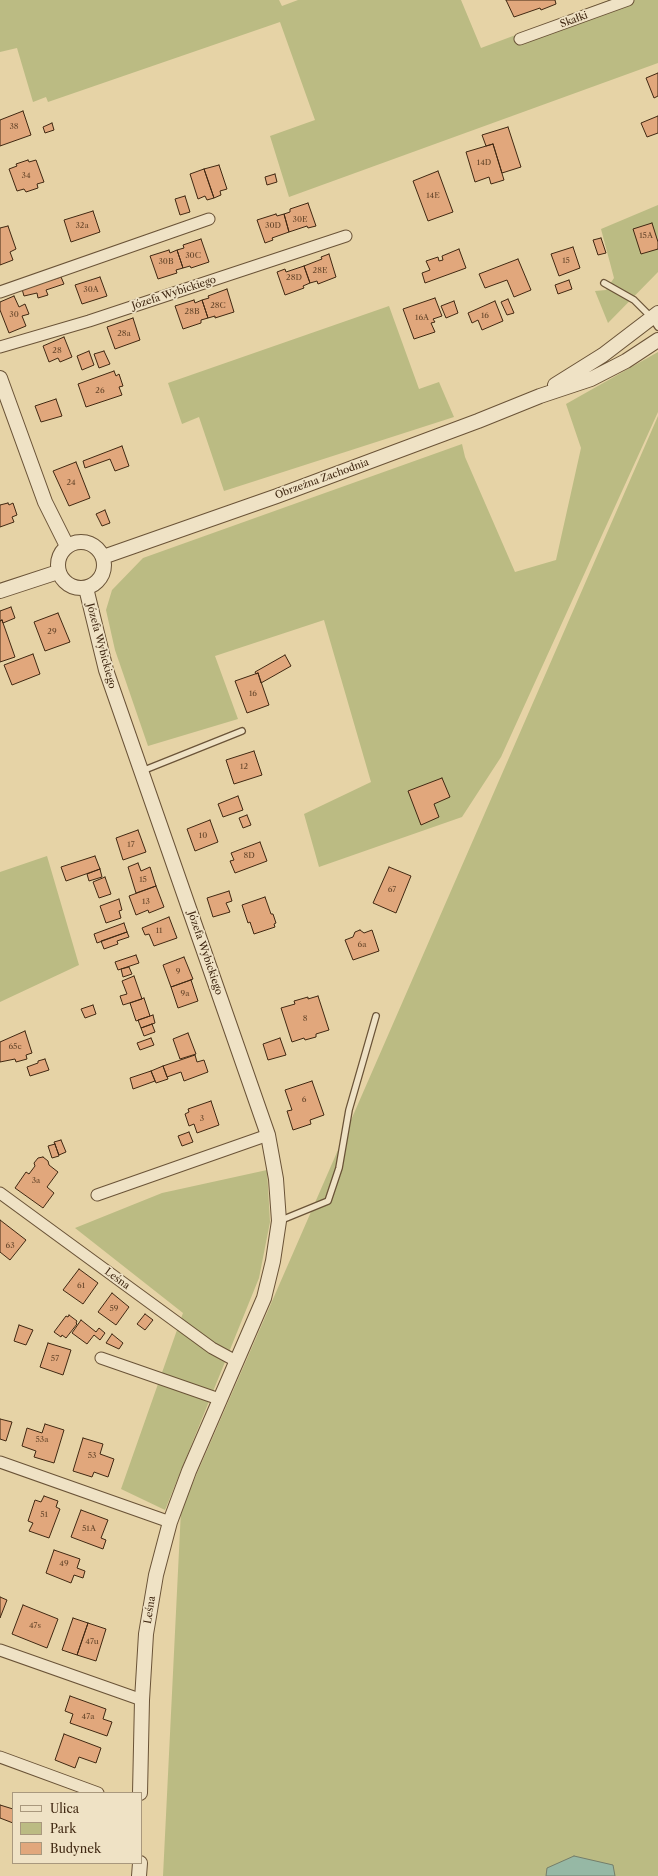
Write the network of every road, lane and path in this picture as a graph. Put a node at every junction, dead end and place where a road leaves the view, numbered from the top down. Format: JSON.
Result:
{"nodes":[{"id":1,"x":628,"y":0,"type":"edge"},
{"id":2,"x":520,"y":39,"type":"dead end"},
{"id":3,"x":209,"y":219,"type":"dead end"},
{"id":4,"x":346,"y":236,"type":"dead end"},
{"id":5,"x":604,"y":283,"type":"dead end"},
{"id":6,"x":0,"y":292,"type":"edge"},
{"id":7,"x":656,"y":319,"type":"edge"},
{"id":8,"x":658,"y":340,"type":"edge"},
{"id":9,"x":0,"y":347,"type":"edge"},
{"id":10,"x":0,"y":378,"type":"edge"},
{"id":11,"x":540,"y":396,"type":"junction"},
{"id":12,"x":67,"y":546,"type":"junction"},
{"id":13,"x":102,"y":557,"type":"junction"},
{"id":14,"x":58,"y":572,"type":"junction"},
{"id":15,"x":86,"y":588,"type":"junction"},
{"id":16,"x":0,"y":591,"type":"edge"},
{"id":17,"x":242,"y":731,"type":"dead end"},
{"id":18,"x":141,"y":771,"type":"junction"},
{"id":19,"x":376,"y":1016,"type":"dead end"},
{"id":20,"x":268,"y":1135,"type":"junction"},
{"id":21,"x":0,"y":1193,"type":"edge"},
{"id":22,"x":97,"y":1195,"type":"dead end"},
{"id":23,"x":279,"y":1221,"type":"junction"},
{"id":24,"x":101,"y":1358,"type":"dead end"},
{"id":25,"x":236,"y":1361,"type":"junction"},
{"id":26,"x":219,"y":1399,"type":"junction"},
{"id":27,"x":0,"y":1462,"type":"edge"},
{"id":28,"x":170,"y":1522,"type":"junction"},
{"id":29,"x":0,"y":1650,"type":"edge"},
{"id":30,"x":142,"y":1700,"type":"junction"},
{"id":31,"x":0,"y":1757,"type":"edge"},
{"id":32,"x":95,"y":1792,"type":"edge"},
{"id":33,"x":140,"y":1792,"type":"edge"},
{"id":34,"x":140,"y":1864,"type":"edge"},
{"id":35,"x":139,"y":1876,"type":"edge"}],
"edges":[{"from":1,"to":2,"type":"street","name":"Skałki"},
{"from":3,"to":6,"type":"street"},
{"from":4,"to":9,"type":"street","name":"Józefa Wybickiego"},
{"from":5,"to":7,"type":"lane"},
{"from":7,"to":11,"type":"street","name":"Obrzeżna Zachodnia"},
{"from":8,"to":11,"type":"street","name":"Obrzeżna Zachodnia"},
{"from":10,"to":12,"type":"street"},
{"from":11,"to":13,"type":"street","name":"Obrzeżna Zachodnia"},
{"from":12,"to":13,"type":"street"},
{"from":12,"to":14,"type":"street"},
{"from":13,"to":15,"type":"street"},
{"from":14,"to":15,"type":"street"},
{"from":14,"to":16,"type":"street"},
{"from":15,"to":18,"type":"street","name":"Józefa Wybickiego"},
{"from":17,"to":18,"type":"lane"},
{"from":18,"to":20,"type":"street","name":"Józefa Wybickiego"},
{"from":19,"to":23,"type":"lane"},
{"from":20,"to":22,"type":"street"},
{"from":20,"to":23,"type":"street","name":"Józefa Wybickiego"},
{"from":21,"to":25,"type":"street","name":"Leśna"},
{"from":23,"to":25,"type":"street","name":"Leśna"},
{"from":24,"to":26,"type":"street"},
{"from":25,"to":26,"type":"street","name":"Leśna"},
{"from":26,"to":28,"type":"street","name":"Leśna"},
{"from":27,"to":28,"type":"street"},
{"from":28,"to":30,"type":"street","name":"Leśna"},
{"from":29,"to":30,"type":"street"},
{"from":30,"to":33,"type":"street","name":"Leśna"},
{"from":31,"to":32,"type":"street"},
{"from":34,"to":35,"type":"street"}]}
